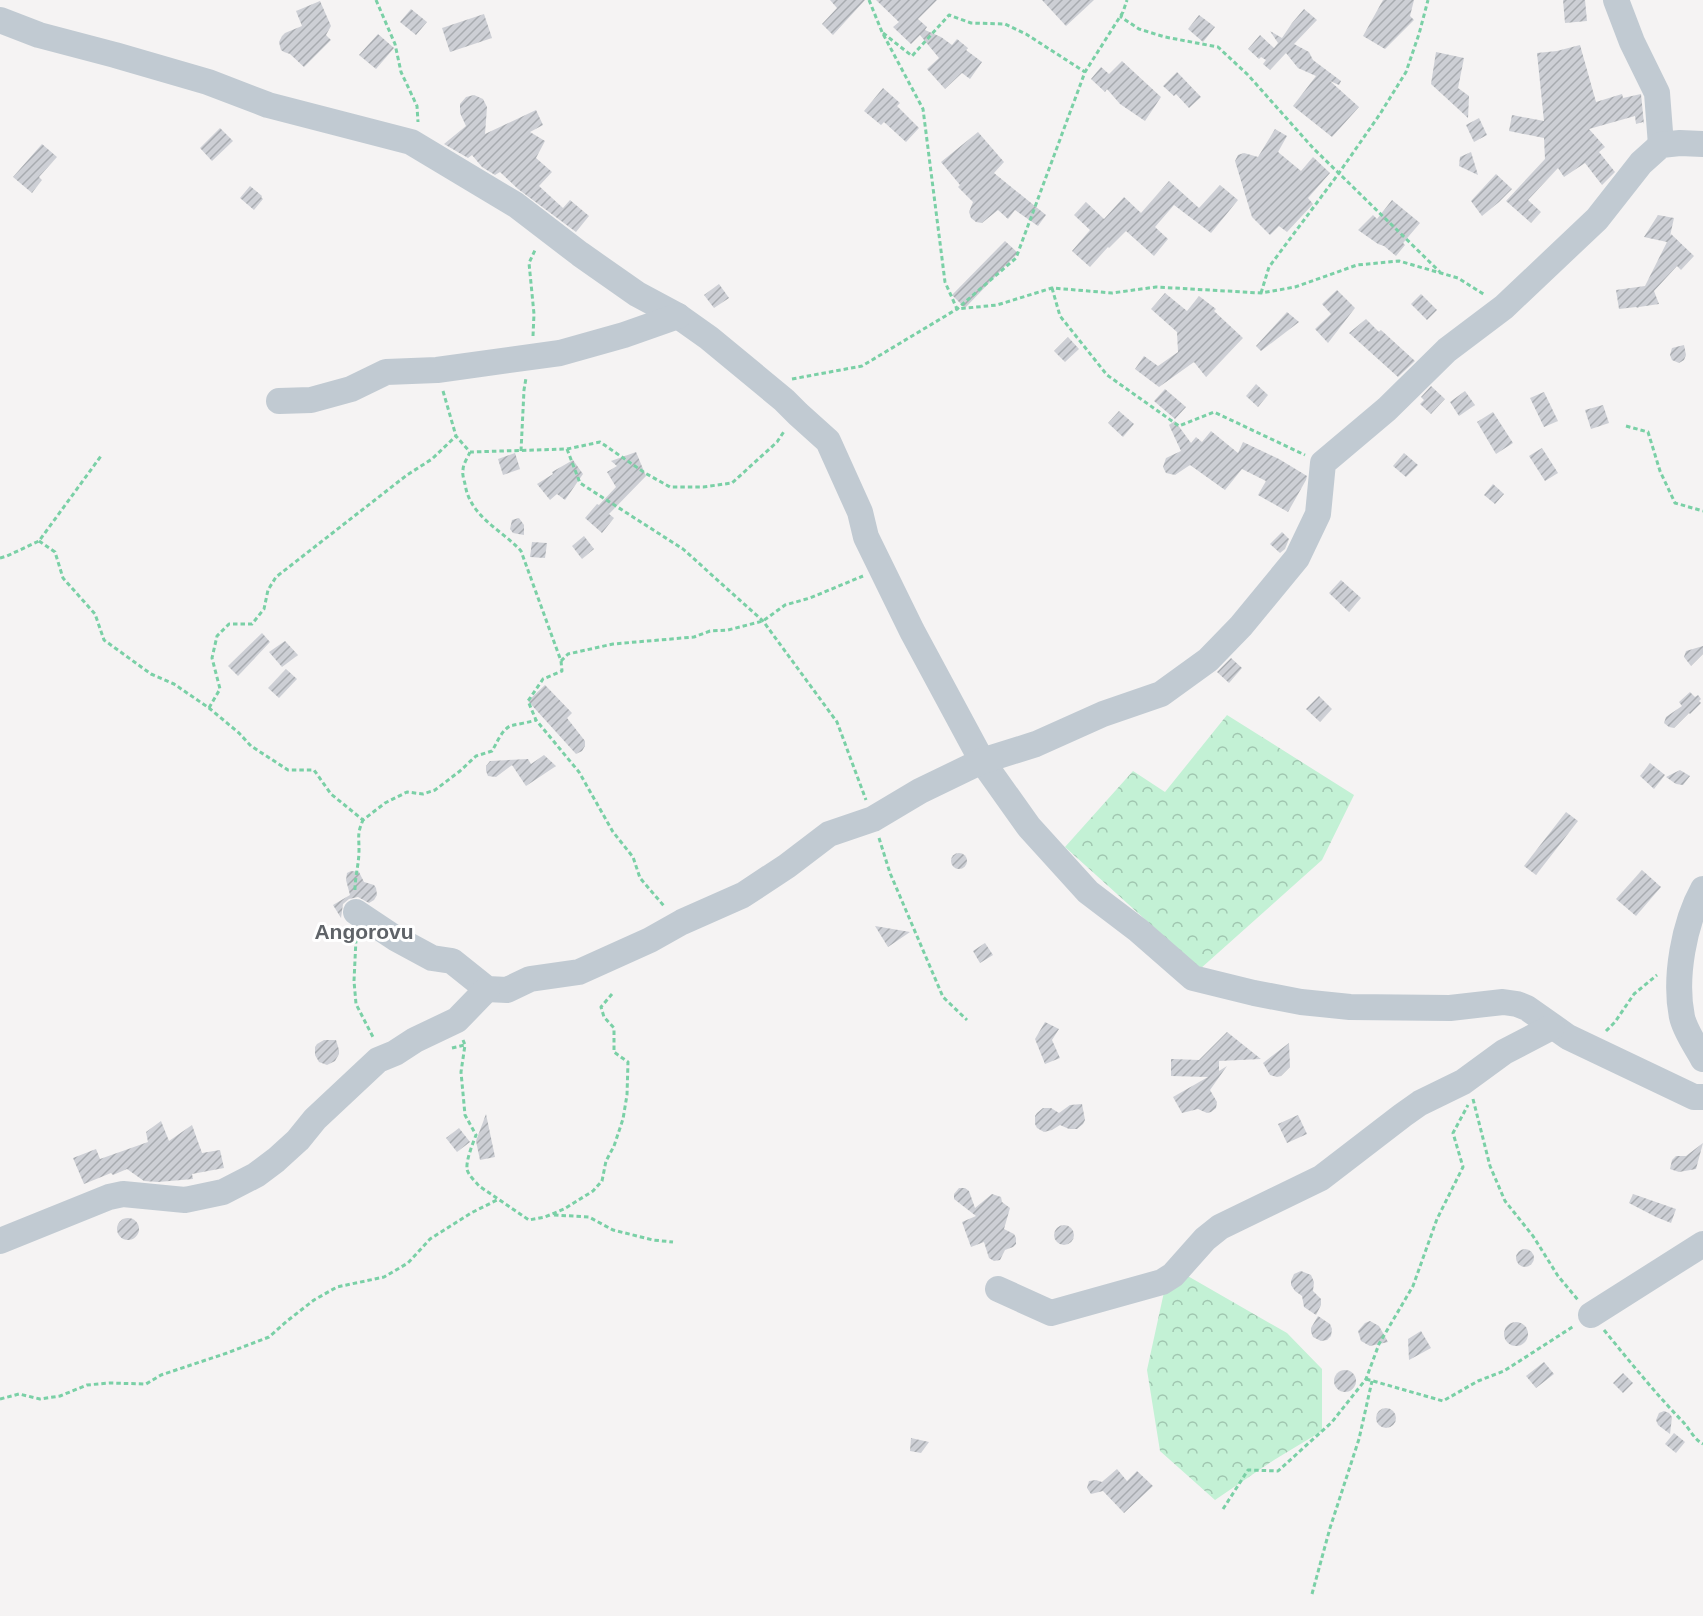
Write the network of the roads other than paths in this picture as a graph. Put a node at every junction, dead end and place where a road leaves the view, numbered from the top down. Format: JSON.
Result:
{"nodes":[{"id":1,"x":1616,"y":0,"type":"edge"},
{"id":2,"x":0,"y":20,"type":"edge"},
{"id":3,"x":1703,"y":144,"type":"edge"},
{"id":4,"x":1661,"y":145,"type":"junction"},
{"id":5,"x":678,"y":316,"type":"junction"},
{"id":6,"x":279,"y":401,"type":"dead end"},
{"id":7,"x":982,"y":761,"type":"junction"},
{"id":8,"x":1703,"y":888,"type":"edge"},
{"id":9,"x":356,"y":912,"type":"dead end"},
{"id":10,"x":487,"y":989,"type":"junction"},
{"id":11,"x":1552,"y":1027,"type":"junction"},
{"id":12,"x":1703,"y":1059,"type":"edge"},
{"id":13,"x":1703,"y":1098,"type":"edge"},
{"id":14,"x":0,"y":1241,"type":"edge"},
{"id":15,"x":1703,"y":1244,"type":"edge"},
{"id":16,"x":998,"y":1289,"type":"dead end"},
{"id":17,"x":1591,"y":1315,"type":"road end"}],
"edges":[{"from":1,"to":4,"type":"street"},
{"from":2,"to":5,"type":"street"},
{"from":3,"to":4,"type":"street"},
{"from":4,"to":7,"type":"street"},
{"from":5,"to":6,"type":"street"},
{"from":5,"to":7,"type":"street"},
{"from":7,"to":10,"type":"street"},
{"from":7,"to":11,"type":"street"},
{"from":8,"to":12,"type":"street"},
{"from":9,"to":10,"type":"street"},
{"from":10,"to":14,"type":"street"},
{"from":11,"to":13,"type":"street"},
{"from":11,"to":16,"type":"street"},
{"from":15,"to":17,"type":"street"}]}
